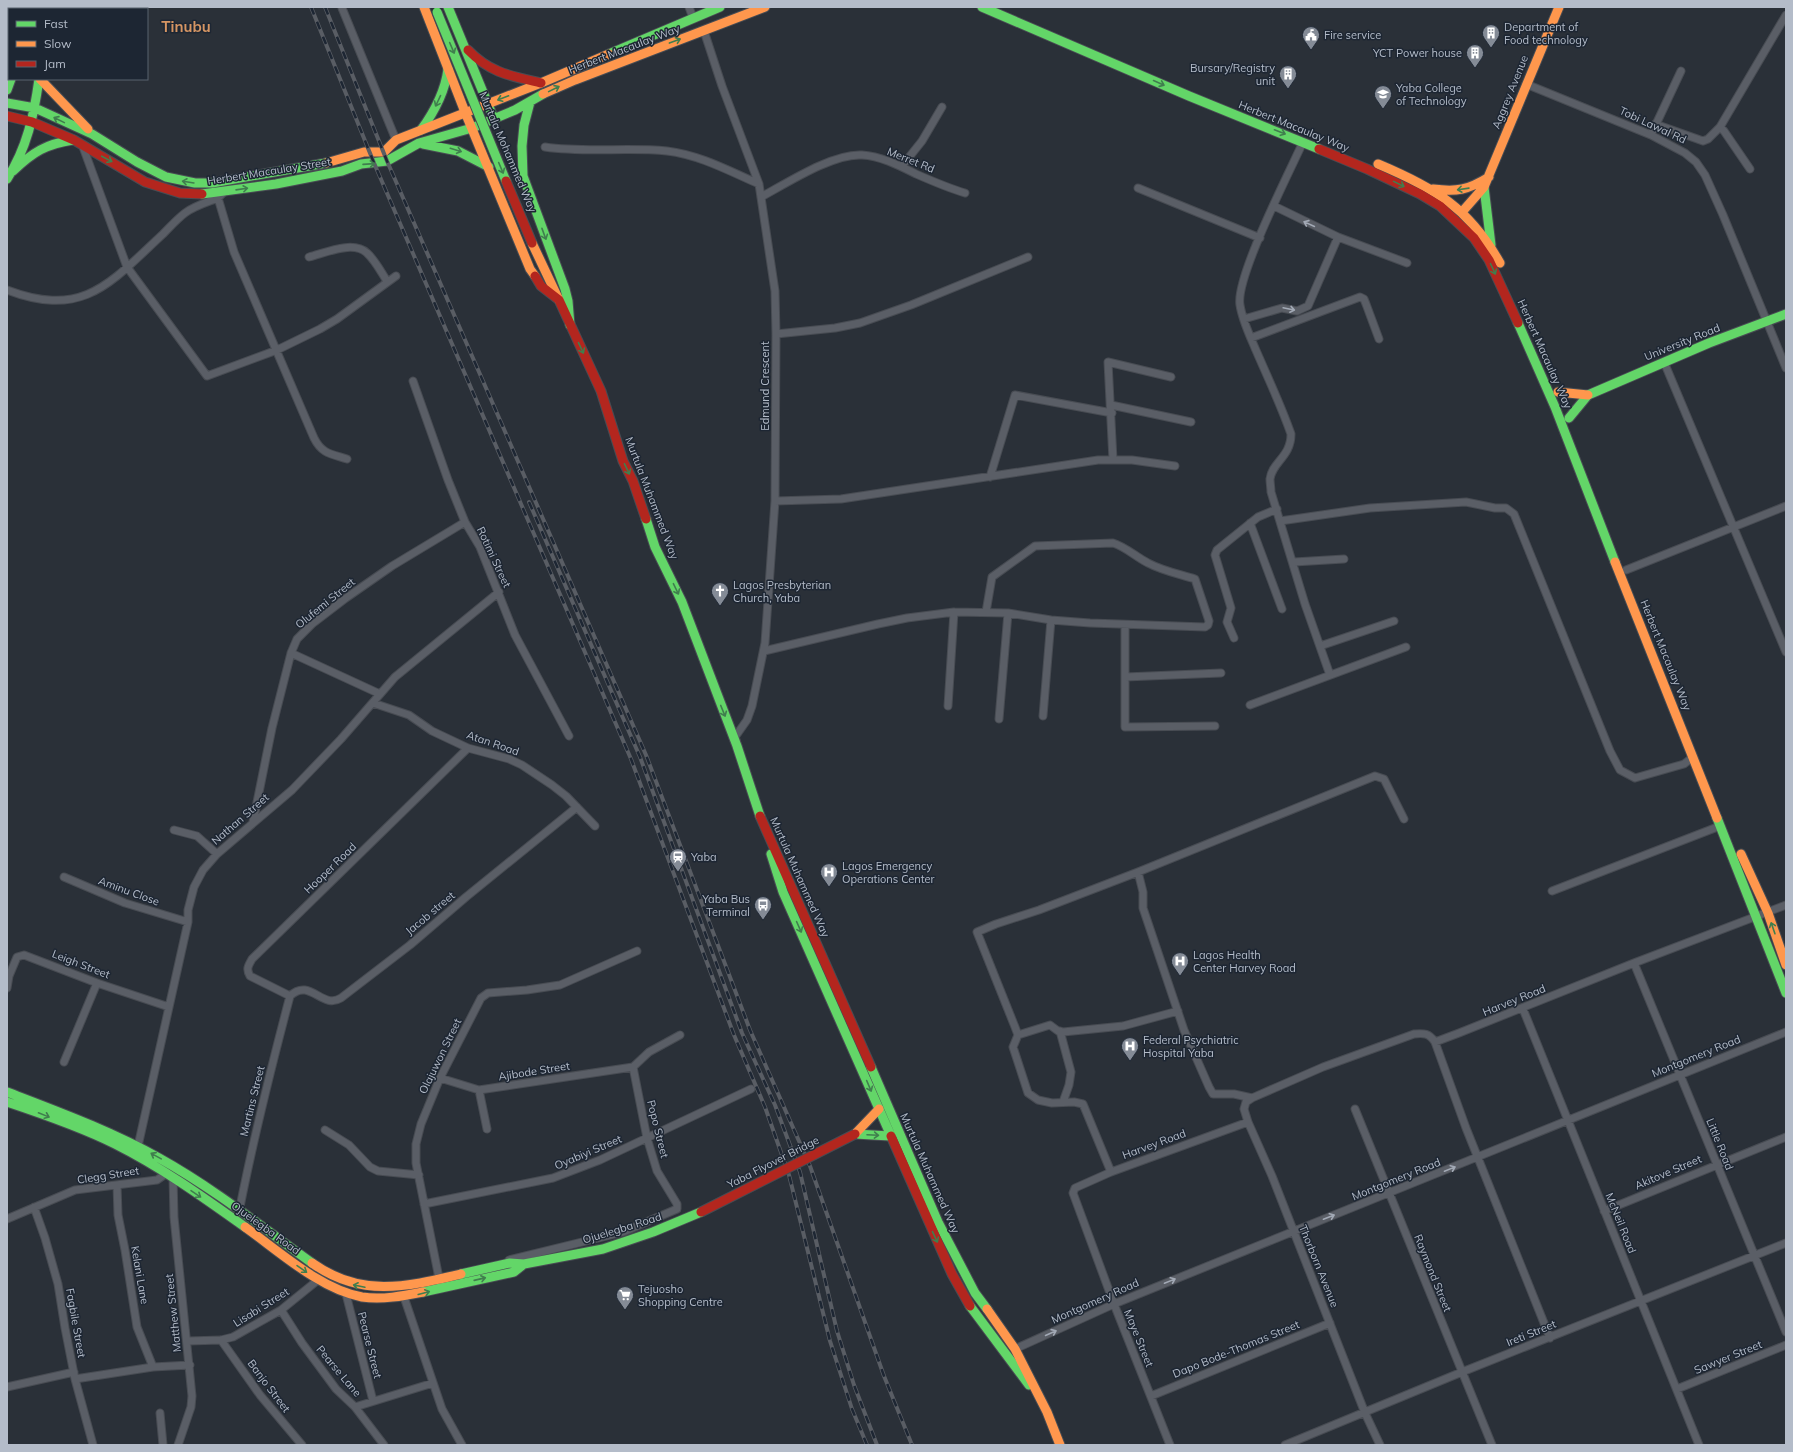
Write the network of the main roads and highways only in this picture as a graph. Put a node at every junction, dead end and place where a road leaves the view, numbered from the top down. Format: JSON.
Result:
{"nodes":[{"id":1,"x":424,"y":7,"type":"edge"},
{"id":2,"x":448,"y":7,"type":"edge"},
{"id":3,"x":720,"y":7,"type":"edge"},
{"id":4,"x":765,"y":7,"type":"edge"},
{"id":5,"x":982,"y":7,"type":"edge"},
{"id":6,"x":998,"y":7,"type":"edge"},
{"id":7,"x":1559,"y":7,"type":"edge"},
{"id":8,"x":436,"y":10,"type":"edge"},
{"id":9,"x":462,"y":42,"type":"junction"},
{"id":10,"x":448,"y":69,"type":"junction"},
{"id":11,"x":11,"y":80,"type":"edge"},
{"id":12,"x":39,"y":80,"type":"edge"},
{"id":13,"x":40,"y":80,"type":"edge"},
{"id":14,"x":541,"y":84,"type":"junction"},
{"id":15,"x":7,"y":90,"type":"edge"},
{"id":16,"x":530,"y":102,"type":"junction"},
{"id":17,"x":7,"y":103,"type":"edge"},
{"id":18,"x":487,"y":104,"type":"junction"},
{"id":19,"x":35,"y":108,"type":"junction"},
{"id":20,"x":465,"y":112,"type":"junction"},
{"id":21,"x":7,"y":116,"type":"edge"},
{"id":22,"x":494,"y":119,"type":"junction"},
{"id":23,"x":32,"y":122,"type":"junction"},
{"id":24,"x":472,"y":128,"type":"junction"},
{"id":25,"x":421,"y":130,"type":"junction"},
{"id":26,"x":92,"y":134,"type":"junction"},
{"id":27,"x":74,"y":140,"type":"junction"},
{"id":28,"x":419,"y":143,"type":"junction"},
{"id":29,"x":489,"y":167,"type":"junction"},
{"id":30,"x":13,"y":171,"type":"junction"},
{"id":31,"x":1489,"y":177,"type":"junction"},
{"id":32,"x":7,"y":179,"type":"edge"},
{"id":33,"x":1484,"y":187,"type":"junction"},
{"id":34,"x":1433,"y":189,"type":"junction"},
{"id":35,"x":1462,"y":212,"type":"junction"},
{"id":36,"x":1491,"y":246,"type":"junction"},
{"id":37,"x":559,"y":300,"type":"junction"},
{"id":38,"x":1786,"y":314,"type":"edge"},
{"id":39,"x":570,"y":325,"type":"junction"},
{"id":40,"x":1558,"y":392,"type":"junction"},
{"id":41,"x":1588,"y":394,"type":"junction"},
{"id":42,"x":1569,"y":418,"type":"junction"},
{"id":43,"x":762,"y":823,"type":"junction"},
{"id":44,"x":1786,"y":965,"type":"edge"},
{"id":45,"x":1786,"y":993,"type":"edge"},
{"id":46,"x":7,"y":1092,"type":"edge"},
{"id":47,"x":7,"y":1102,"type":"edge"},
{"id":48,"x":879,"y":1109,"type":"junction"},
{"id":49,"x":855,"y":1134,"type":"junction"},
{"id":50,"x":890,"y":1136,"type":"junction"},
{"id":51,"x":701,"y":1212,"type":"joint"},
{"id":52,"x":524,"y":1264,"type":"junction"},
{"id":53,"x":441,"y":1284,"type":"junction"},
{"id":54,"x":1047,"y":1412,"type":"junction"},
{"id":55,"x":1060,"y":1445,"type":"edge"}],
"edges":[{"from":1,"to":10,"type":"main road"},
{"from":2,"to":9,"type":"main road"},
{"from":3,"to":14,"type":"main road","name":"Herbert Macaulay Way"},
{"from":16,"to":4,"type":"main road","name":"Herbert Macaulay Way","one_way":true},
{"from":5,"to":45,"type":"main road","name":"Herbert Macaulay Way","one_way":true},
{"from":6,"to":34,"type":"main road","name":"Herbert Macaulay Way"},
{"from":7,"to":31,"type":"main road","name":"Aggrey Avenue"},
{"from":8,"to":37,"type":"main road","name":"Murtala Mohammed Way","one_way":true,"bridge":true},
{"from":9,"to":14,"type":"main road"},
{"from":9,"to":18,"type":"main road"},
{"from":10,"to":20,"type":"main road"},
{"from":10,"to":25,"type":"main road","one_way":true},
{"from":11,"to":15,"type":"main road"},
{"from":12,"to":19,"type":"main road"},
{"from":13,"to":26,"type":"main road"},
{"from":14,"to":18,"type":"main road","name":"Herbert Macaulay Way","one_way":true},
{"from":16,"to":22,"type":"main road","name":"Herbert Macaulay Way"},
{"from":16,"to":39,"type":"main road","one_way":true},
{"from":17,"to":19,"type":"main road","name":"Herbert Macaulay Street"},
{"from":18,"to":20,"type":"main road","name":"Herbert Macaulay Street"},
{"from":18,"to":22,"type":"main road"},
{"from":19,"to":23,"type":"main road"},
{"from":26,"to":19,"type":"main road","name":"Herbert Macaulay Street","one_way":true},
{"from":20,"to":24,"type":"main road"},
{"from":20,"to":25,"type":"main road","name":"Herbert Macaulay Street"},
{"from":21,"to":23,"type":"main road","name":"Herbert Macaulay Street"},
{"from":22,"to":24,"type":"main road","name":"Herbert Macaulay Street"},
{"from":23,"to":27,"type":"main road","name":"Herbert Macaulay Street"},
{"from":23,"to":30,"type":"main road"},
{"from":24,"to":28,"type":"main road","name":"Herbert Macaulay Street"},
{"from":24,"to":29,"type":"main road"},
{"from":25,"to":26,"type":"main road","name":"Herbert Macaulay Street","one_way":true},
{"from":27,"to":28,"type":"main road","name":"Herbert Macaulay Street","one_way":true},
{"from":27,"to":30,"type":"main road"},
{"from":28,"to":29,"type":"main road","one_way":true},
{"from":29,"to":37,"type":"main road"},
{"from":30,"to":32,"type":"main road"},
{"from":31,"to":33,"type":"main road","name":"Aggrey Avenue"},
{"from":31,"to":34,"type":"main road","one_way":true},
{"from":33,"to":35,"type":"main road","name":"Aggrey Avenue"},
{"from":33,"to":36,"type":"main road"},
{"from":34,"to":35,"type":"main road","name":"Herbert Macaulay Way"},
{"from":35,"to":36,"type":"main road","name":"Herbert Macaulay Way"},
{"from":36,"to":40,"type":"main road","name":"Herbert Macaulay Way"},
{"from":37,"to":39,"type":"main road","name":"Murtula Muhammed Way"},
{"from":38,"to":41,"type":"main road","name":"University Road"},
{"from":39,"to":43,"type":"main road","name":"Murtula Muhammed Way","one_way":true},
{"from":40,"to":41,"type":"main road"},
{"from":40,"to":42,"type":"main road","name":"Herbert Macaulay Way"},
{"from":41,"to":42,"type":"main road"},
{"from":44,"to":42,"type":"main road","name":"Herbert Macaulay Way","one_way":true},
{"from":43,"to":48,"type":"main road","one_way":true},
{"from":43,"to":54,"type":"main road","name":"Murtula Muhammed Way"},
{"from":53,"to":46,"type":"main road","name":"Ojuelegba Road","one_way":true},
{"from":47,"to":53,"type":"main road","name":"Ojuelegba Road","one_way":true},
{"from":48,"to":49,"type":"main road","name":"Yaba Flyover Bridge"},
{"from":48,"to":50,"type":"main road"},
{"from":49,"to":50,"type":"main road","one_way":true},
{"from":49,"to":51,"type":"main road","name":"Yaba Flyover Bridge","bridge":true},
{"from":50,"to":54,"type":"main road","one_way":true},
{"from":51,"to":52,"type":"main road","name":"Ojuelegba Road"},
{"from":52,"to":53,"type":"main road","name":"Ojuelegba Road"},
{"from":53,"to":52,"type":"main road","name":"Ojuelegba Road","one_way":true},
{"from":54,"to":55,"type":"main road","name":"Murtula Muhammed Way"}]}
